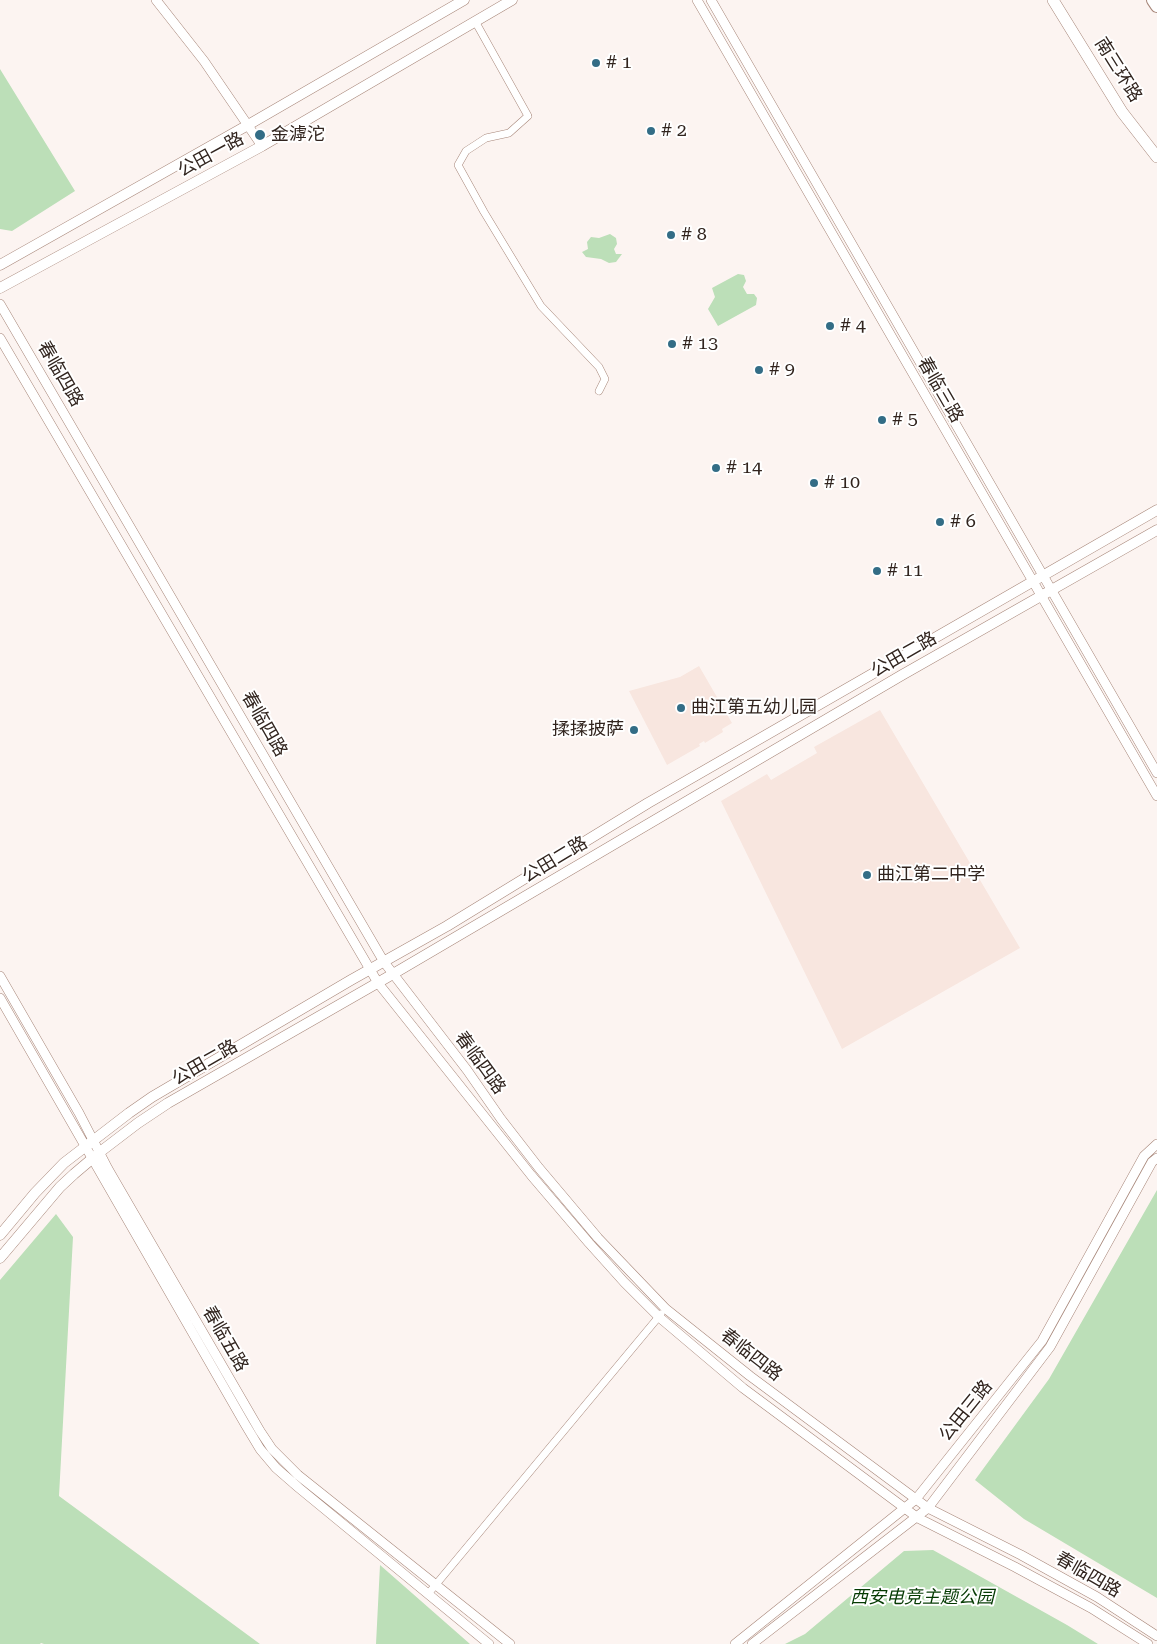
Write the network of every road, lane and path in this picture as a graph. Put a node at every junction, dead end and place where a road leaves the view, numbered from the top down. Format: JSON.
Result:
{"nodes":[{"id":1,"x":156,"y":0,"type":"edge"},
{"id":2,"x":464,"y":0,"type":"edge"},
{"id":3,"x":512,"y":0,"type":"edge"},
{"id":4,"x":697,"y":0,"type":"edge"},
{"id":5,"x":711,"y":0,"type":"edge"},
{"id":6,"x":1053,"y":0,"type":"edge"},
{"id":7,"x":1153,"y":0,"type":"edge"},
{"id":8,"x":1157,"y":6,"type":"edge"},
{"id":9,"x":475,"y":21,"type":"junction"},
{"id":10,"x":248,"y":126,"type":"junction"},
{"id":11,"x":262,"y":146,"type":"junction"},
{"id":12,"x":1157,"y":157,"type":"edge"},
{"id":13,"x":0,"y":265,"type":"edge"},
{"id":14,"x":0,"y":288,"type":"edge"},
{"id":15,"x":0,"y":304,"type":"edge"},
{"id":16,"x":0,"y":338,"type":"edge"},
{"id":17,"x":599,"y":391,"type":"dead end"},
{"id":18,"x":1157,"y":510,"type":"edge"},
{"id":19,"x":1157,"y":530,"type":"edge"},
{"id":20,"x":1042,"y":576,"type":"junction"},
{"id":21,"x":1032,"y":581,"type":"junction"},
{"id":22,"x":1051,"y":591,"type":"junction"},
{"id":23,"x":1041,"y":597,"type":"junction"},
{"id":24,"x":1157,"y":773,"type":"edge"},
{"id":25,"x":1157,"y":796,"type":"edge"},
{"id":26,"x":384,"y":962,"type":"junction"},
{"id":27,"x":369,"y":969,"type":"junction"},
{"id":28,"x":393,"y":974,"type":"junction"},
{"id":29,"x":0,"y":976,"type":"edge"},
{"id":30,"x":378,"y":983,"type":"junction"},
{"id":31,"x":0,"y":998,"type":"edge"},
{"id":32,"x":89,"y":1144,"type":"junction"},
{"id":33,"x":1157,"y":1144,"type":"edge"},
{"id":34,"x":96,"y":1156,"type":"junction"},
{"id":35,"x":1157,"y":1158,"type":"edge"},
{"id":36,"x":0,"y":1235,"type":"edge"},
{"id":37,"x":0,"y":1258,"type":"edge"},
{"id":38,"x":666,"y":1309,"type":"junction"},
{"id":39,"x":659,"y":1317,"type":"junction"},
{"id":40,"x":916,"y":1499,"type":"junction"},
{"id":41,"x":905,"y":1508,"type":"junction"},
{"id":42,"x":928,"y":1508,"type":"junction"},
{"id":43,"x":918,"y":1518,"type":"junction"},
{"id":44,"x":435,"y":1585,"type":"junction"},
{"id":45,"x":428,"y":1594,"type":"junction"},
{"id":46,"x":1157,"y":1636,"type":"edge"},
{"id":47,"x":489,"y":1644,"type":"edge"},
{"id":48,"x":510,"y":1644,"type":"edge"},
{"id":49,"x":735,"y":1644,"type":"edge"},
{"id":50,"x":752,"y":1644,"type":"edge"},
{"id":51,"x":1148,"y":1644,"type":"edge"}],
"edges":[{"from":1,"to":10,"type":"street"},
{"from":2,"to":10,"type":"main road","name":"公田一路"},
{"from":3,"to":9,"type":"main road","name":"公田一路"},
{"from":4,"to":21,"type":"street","name":"春临三路"},
{"from":5,"to":20,"type":"street","name":"春临三路"},
{"from":6,"to":12,"type":"highway","name":"南三环路"},
{"from":7,"to":8,"type":"highway"},
{"from":9,"to":11,"type":"main road","name":"公田一路"},
{"from":9,"to":17,"type":"street"},
{"from":10,"to":11,"type":"street"},
{"from":10,"to":13,"type":"main road","name":"公田一路"},
{"from":11,"to":14,"type":"main road","name":"公田一路"},
{"from":15,"to":26,"type":"street","name":"春临四路"},
{"from":16,"to":27,"type":"street","name":"春临四路"},
{"from":18,"to":20,"type":"main road","name":"公田二路"},
{"from":19,"to":22,"type":"main road","name":"公田二路"},
{"from":20,"to":21,"type":"main road","name":"公田二路"},
{"from":20,"to":22,"type":"street","name":"春临三路"},
{"from":21,"to":23,"type":"street","name":"春临三路"},
{"from":21,"to":26,"type":"main road","name":"公田二路"},
{"from":22,"to":23,"type":"main road","name":"公田二路"},
{"from":22,"to":24,"type":"street","name":"春临三路"},
{"from":23,"to":25,"type":"street","name":"春临三路"},
{"from":23,"to":28,"type":"main road","name":"公田二路"},
{"from":26,"to":27,"type":"main road","name":"公田二路"},
{"from":26,"to":28,"type":"street","name":"春临四路"},
{"from":27,"to":30,"type":"street","name":"春临四路"},
{"from":27,"to":32,"type":"main road","name":"公田二路"},
{"from":28,"to":30,"type":"main road","name":"公田二路"},
{"from":28,"to":38,"type":"street","name":"春临四路"},
{"from":29,"to":32,"type":"street","name":"春临五路"},
{"from":30,"to":34,"type":"main road","name":"公田二路"},
{"from":30,"to":39,"type":"street","name":"春临四路"},
{"from":31,"to":32,"type":"street","name":"春临五路"},
{"from":32,"to":34,"type":"street","name":"春临五路"},
{"from":32,"to":36,"type":"main road","name":"公田二路"},
{"from":33,"to":40,"type":"street","name":"公田三路"},
{"from":34,"to":37,"type":"main road","name":"公田二路"},
{"from":34,"to":44,"type":"street","name":"春临五路"},
{"from":34,"to":45,"type":"street","name":"春临五路"},
{"from":35,"to":42,"type":"street","name":"公田三路"},
{"from":38,"to":39,"type":"street"},
{"from":38,"to":40,"type":"street","name":"春临四路"},
{"from":39,"to":41,"type":"street","name":"春临四路"},
{"from":39,"to":44,"type":"street"},
{"from":40,"to":41,"type":"street","name":"公田三路"},
{"from":40,"to":42,"type":"street","name":"春临四路"},
{"from":41,"to":43,"type":"street","name":"春临四路"},
{"from":41,"to":49,"type":"street","name":"公田三路"},
{"from":42,"to":43,"type":"street","name":"公田三路"},
{"from":42,"to":46,"type":"street","name":"春临四路"},
{"from":43,"to":50,"type":"street","name":"公田三路"},
{"from":43,"to":51,"type":"street","name":"春临四路"},
{"from":44,"to":45,"type":"street"},
{"from":44,"to":48,"type":"street","name":"春临五路"},
{"from":45,"to":47,"type":"street","name":"春临五路"}]}
